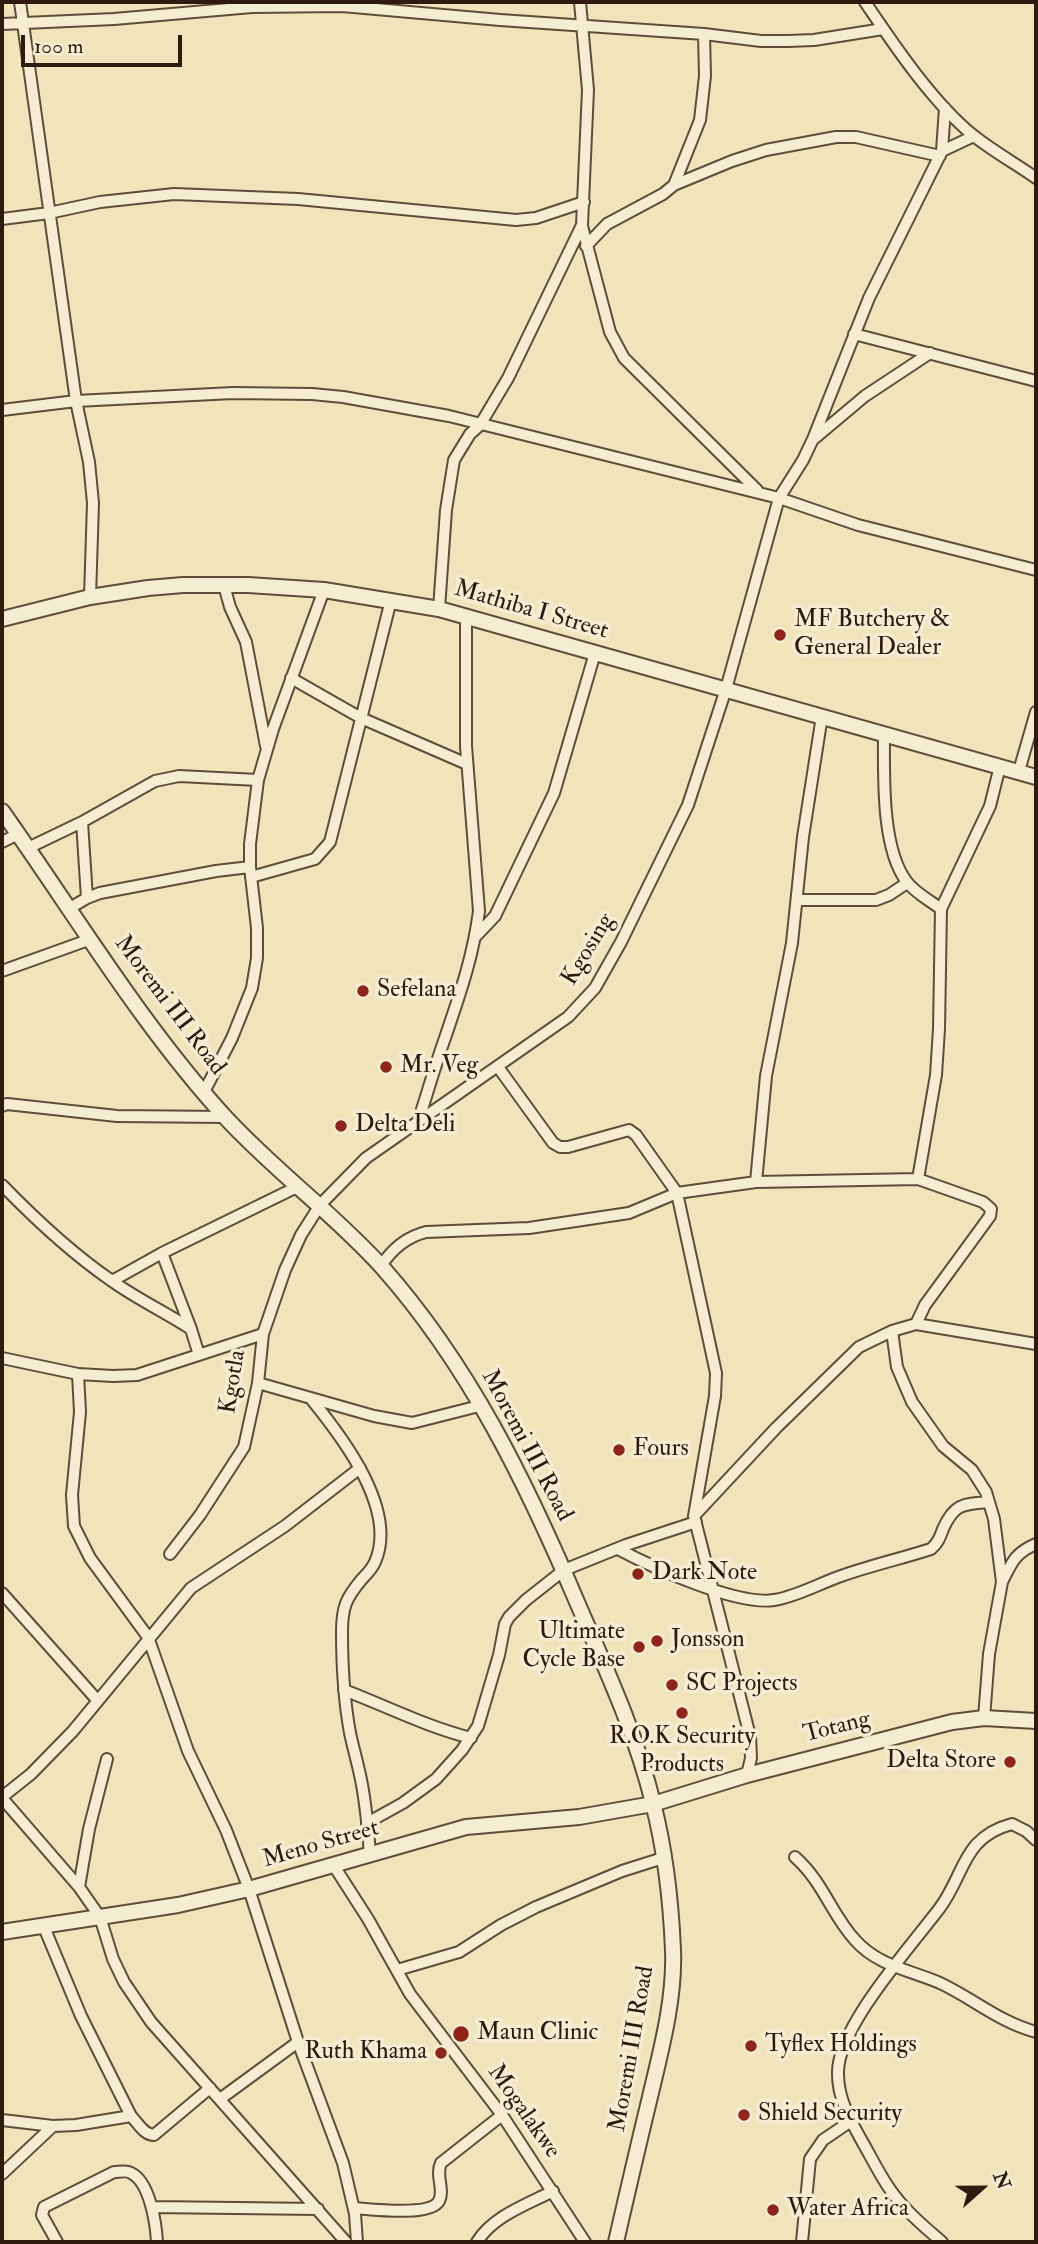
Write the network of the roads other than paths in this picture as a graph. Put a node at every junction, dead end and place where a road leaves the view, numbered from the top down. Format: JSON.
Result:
{"nodes":[{"id":1,"x":20,"y":2,"type":"edge"},
{"id":2,"x":580,"y":2,"type":"edge"},
{"id":3,"x":865,"y":2,"type":"edge"},
{"id":4,"x":23,"y":23,"type":"junction"},
{"id":5,"x":2,"y":24,"type":"edge"},
{"id":6,"x":582,"y":27,"type":"junction"},
{"id":7,"x":883,"y":29,"type":"junction"},
{"id":8,"x":704,"y":34,"type":"junction"},
{"id":9,"x":945,"y":108,"type":"junction"},
{"id":10,"x":974,"y":136,"type":"junction"},
{"id":11,"x":941,"y":154,"type":"junction"},
{"id":12,"x":1036,"y":178,"type":"edge"},
{"id":13,"x":674,"y":185,"type":"junction"},
{"id":14,"x":584,"y":202,"type":"junction"},
{"id":15,"x":49,"y":213,"type":"junction"},
{"id":16,"x":2,"y":219,"type":"edge"},
{"id":17,"x":582,"y":225,"type":"junction"},
{"id":18,"x":586,"y":246,"type":"junction"},
{"id":19,"x":854,"y":334,"type":"junction"},
{"id":20,"x":930,"y":354,"type":"junction"},
{"id":21,"x":1036,"y":381,"type":"edge"},
{"id":22,"x":76,"y":401,"type":"junction"},
{"id":23,"x":2,"y":410,"type":"edge"},
{"id":24,"x":480,"y":425,"type":"junction"},
{"id":25,"x":813,"y":439,"type":"junction"},
{"id":26,"x":759,"y":492,"type":"junction"},
{"id":27,"x":779,"y":498,"type":"junction"},
{"id":28,"x":1036,"y":570,"type":"edge"},
{"id":29,"x":224,"y":585,"type":"junction"},
{"id":30,"x":324,"y":590,"type":"junction"},
{"id":31,"x":90,"y":597,"type":"junction"},
{"id":32,"x":391,"y":600,"type":"junction"},
{"id":33,"x":439,"y":609,"type":"junction"},
{"id":34,"x":466,"y":617,"type":"junction"},
{"id":35,"x":2,"y":619,"type":"edge"},
{"id":36,"x":595,"y":653,"type":"junction"},
{"id":37,"x":291,"y":678,"type":"junction"},
{"id":38,"x":726,"y":689,"type":"junction"},
{"id":39,"x":1036,"y":712,"type":"edge"},
{"id":40,"x":822,"y":716,"type":"junction"},
{"id":41,"x":361,"y":718,"type":"junction"},
{"id":42,"x":884,"y":733,"type":"junction"},
{"id":43,"x":267,"y":749,"type":"junction"},
{"id":44,"x":467,"y":764,"type":"junction"},
{"id":45,"x":1000,"y":766,"type":"junction"},
{"id":46,"x":1019,"y":771,"type":"junction"},
{"id":47,"x":1036,"y":776,"type":"edge"},
{"id":48,"x":258,"y":780,"type":"junction"},
{"id":49,"x":2,"y":811,"type":"edge"},
{"id":50,"x":82,"y":822,"type":"junction"},
{"id":51,"x":18,"y":834,"type":"junction"},
{"id":52,"x":2,"y":842,"type":"edge"},
{"id":53,"x":28,"y":848,"type":"junction"},
{"id":54,"x":251,"y":872,"type":"junction"},
{"id":55,"x":907,"y":883,"type":"junction"},
{"id":56,"x":87,"y":898,"type":"junction"},
{"id":57,"x":797,"y":900,"type":"junction"},
{"id":58,"x":70,"y":908,"type":"junction"},
{"id":59,"x":941,"y":909,"type":"junction"},
{"id":60,"x":476,"y":936,"type":"junction"},
{"id":61,"x":91,"y":939,"type":"junction"},
{"id":62,"x":2,"y":971,"type":"edge"},
{"id":63,"x":498,"y":1067,"type":"junction"},
{"id":64,"x":204,"y":1092,"type":"junction"},
{"id":65,"x":2,"y":1106,"type":"edge"},
{"id":66,"x":225,"y":1117,"type":"junction"},
{"id":67,"x":418,"y":1122,"type":"junction"},
{"id":68,"x":918,"y":1179,"type":"junction"},
{"id":69,"x":756,"y":1182,"type":"junction"},
{"id":70,"x":2,"y":1185,"type":"edge"},
{"id":71,"x":299,"y":1186,"type":"junction"},
{"id":72,"x":677,"y":1193,"type":"junction"},
{"id":73,"x":320,"y":1205,"type":"junction"},
{"id":74,"x":162,"y":1253,"type":"junction"},
{"id":75,"x":381,"y":1266,"type":"junction"},
{"id":76,"x":112,"y":1281,"type":"junction"},
{"id":77,"x":916,"y":1324,"type":"junction"},
{"id":78,"x":191,"y":1329,"type":"junction"},
{"id":79,"x":892,"y":1331,"type":"junction"},
{"id":80,"x":263,"y":1334,"type":"junction"},
{"id":81,"x":1036,"y":1344,"type":"edge"},
{"id":82,"x":199,"y":1355,"type":"junction"},
{"id":83,"x":2,"y":1358,"type":"edge"},
{"id":84,"x":78,"y":1374,"type":"junction"},
{"id":85,"x":258,"y":1383,"type":"junction"},
{"id":86,"x":312,"y":1400,"type":"junction"},
{"id":87,"x":482,"y":1405,"type":"junction"},
{"id":88,"x":360,"y":1468,"type":"junction"},
{"id":89,"x":989,"y":1502,"type":"junction"},
{"id":90,"x":695,"y":1519,"type":"junction"},
{"id":91,"x":1036,"y":1545,"type":"edge"},
{"id":92,"x":618,"y":1549,"type":"junction"},
{"id":93,"x":170,"y":1554,"type":"dead end"},
{"id":94,"x":564,"y":1570,"type":"junction"},
{"id":95,"x":1002,"y":1582,"type":"junction"},
{"id":96,"x":714,"y":1589,"type":"junction"},
{"id":97,"x":2,"y":1593,"type":"edge"},
{"id":98,"x":148,"y":1637,"type":"junction"},
{"id":99,"x":344,"y":1690,"type":"junction"},
{"id":100,"x":98,"y":1701,"type":"junction"},
{"id":101,"x":984,"y":1718,"type":"junction"},
{"id":102,"x":1036,"y":1721,"type":"edge"},
{"id":103,"x":471,"y":1738,"type":"junction"},
{"id":104,"x":107,"y":1759,"type":"dead end"},
{"id":105,"x":747,"y":1775,"type":"junction"},
{"id":106,"x":2,"y":1797,"type":"edge"},
{"id":107,"x":653,"y":1804,"type":"junction"},
{"id":108,"x":367,"y":1823,"type":"junction"},
{"id":109,"x":1036,"y":1840,"type":"edge"},
{"id":110,"x":370,"y":1855,"type":"junction"},
{"id":111,"x":795,"y":1857,"type":"dead end"},
{"id":112,"x":663,"y":1858,"type":"junction"},
{"id":113,"x":334,"y":1866,"type":"junction"},
{"id":114,"x":79,"y":1887,"type":"junction"},
{"id":115,"x":249,"y":1889,"type":"junction"},
{"id":116,"x":100,"y":1917,"type":"junction"},
{"id":117,"x":44,"y":1927,"type":"junction"},
{"id":118,"x":2,"y":1932,"type":"edge"},
{"id":119,"x":895,"y":1968,"type":"junction"},
{"id":120,"x":397,"y":1970,"type":"junction"},
{"id":121,"x":1036,"y":2032,"type":"edge"},
{"id":122,"x":298,"y":2042,"type":"junction"},
{"id":123,"x":210,"y":2088,"type":"junction"},
{"id":124,"x":220,"y":2099,"type":"junction"},
{"id":125,"x":502,"y":2115,"type":"junction"},
{"id":126,"x":131,"y":2116,"type":"junction"},
{"id":127,"x":2,"y":2120,"type":"edge"},
{"id":128,"x":851,"y":2121,"type":"junction"},
{"id":129,"x":53,"y":2126,"type":"junction"},
{"id":130,"x":2,"y":2174,"type":"edge"},
{"id":131,"x":553,"y":2191,"type":"junction"},
{"id":132,"x":152,"y":2207,"type":"junction"},
{"id":133,"x":354,"y":2208,"type":"junction"},
{"id":134,"x":318,"y":2209,"type":"junction"},
{"id":135,"x":57,"y":2242,"type":"edge"},
{"id":136,"x":157,"y":2242,"type":"edge"},
{"id":137,"x":346,"y":2242,"type":"edge"},
{"id":138,"x":357,"y":2242,"type":"edge"},
{"id":139,"x":477,"y":2242,"type":"edge"},
{"id":140,"x":585,"y":2242,"type":"edge"},
{"id":141,"x":616,"y":2242,"type":"edge"},
{"id":142,"x":803,"y":2242,"type":"edge"},
{"id":143,"x":942,"y":2242,"type":"edge"}],
"edges":[{"from":1,"to":4,"type":"street"},
{"from":2,"to":6,"type":"street"},
{"from":3,"to":7,"type":"street"},
{"from":4,"to":5,"type":"street"},
{"from":4,"to":6,"type":"street"},
{"from":4,"to":15,"type":"street"},
{"from":6,"to":8,"type":"street"},
{"from":6,"to":14,"type":"street"},
{"from":7,"to":8,"type":"street"},
{"from":7,"to":9,"type":"street"},
{"from":8,"to":13,"type":"street"},
{"from":9,"to":10,"type":"street"},
{"from":9,"to":11,"type":"street"},
{"from":10,"to":11,"type":"street"},
{"from":10,"to":12,"type":"street"},
{"from":11,"to":13,"type":"street"},
{"from":11,"to":19,"type":"street","name":"Kgosing"},
{"from":13,"to":18,"type":"street"},
{"from":14,"to":15,"type":"street"},
{"from":14,"to":17,"type":"street"},
{"from":15,"to":16,"type":"street"},
{"from":15,"to":22,"type":"street"},
{"from":17,"to":18,"type":"street"},
{"from":17,"to":24,"type":"street"},
{"from":18,"to":26,"type":"street"},
{"from":19,"to":20,"type":"street"},
{"from":19,"to":25,"type":"street","name":"Kgosing"},
{"from":20,"to":21,"type":"street"},
{"from":20,"to":25,"type":"street"},
{"from":22,"to":23,"type":"street"},
{"from":22,"to":24,"type":"street"},
{"from":22,"to":31,"type":"street"},
{"from":24,"to":26,"type":"street"},
{"from":24,"to":33,"type":"street"},
{"from":25,"to":27,"type":"street","name":"Kgosing"},
{"from":26,"to":27,"type":"street"},
{"from":27,"to":28,"type":"street"},
{"from":27,"to":38,"type":"street","name":"Kgosing"},
{"from":29,"to":30,"type":"street","name":"Mathiba I Street"},
{"from":29,"to":31,"type":"street","name":"Mathiba I Street"},
{"from":29,"to":43,"type":"street"},
{"from":30,"to":32,"type":"street","name":"Mathiba I Street"},
{"from":30,"to":37,"type":"street"},
{"from":31,"to":35,"type":"street","name":"Mathiba I Street"},
{"from":32,"to":33,"type":"street","name":"Mathiba I Street"},
{"from":32,"to":41,"type":"street"},
{"from":33,"to":34,"type":"street","name":"Mathiba I Street"},
{"from":34,"to":36,"type":"street","name":"Mathiba I Street"},
{"from":34,"to":44,"type":"street"},
{"from":36,"to":38,"type":"street","name":"Mathiba I Street"},
{"from":36,"to":60,"type":"street"},
{"from":37,"to":41,"type":"street"},
{"from":37,"to":43,"type":"street"},
{"from":38,"to":40,"type":"street","name":"Mathiba I Street"},
{"from":38,"to":63,"type":"street","name":"Kgosing"},
{"from":39,"to":46,"type":"street"},
{"from":40,"to":42,"type":"street","name":"Mathiba I Street"},
{"from":40,"to":57,"type":"street"},
{"from":41,"to":44,"type":"street"},
{"from":41,"to":54,"type":"street"},
{"from":42,"to":45,"type":"street","name":"Mathiba I Street"},
{"from":42,"to":55,"type":"street"},
{"from":43,"to":48,"type":"street"},
{"from":44,"to":60,"type":"street"},
{"from":45,"to":46,"type":"street","name":"Mathiba I Street"},
{"from":45,"to":59,"type":"street"},
{"from":46,"to":47,"type":"street","name":"Mathiba I Street"},
{"from":48,"to":50,"type":"street"},
{"from":48,"to":54,"type":"street"},
{"from":49,"to":51,"type":"street","name":"Moremi III Road"},
{"from":50,"to":53,"type":"street"},
{"from":50,"to":56,"type":"street"},
{"from":51,"to":52,"type":"street"},
{"from":51,"to":53,"type":"street","name":"Moremi III Road"},
{"from":53,"to":58,"type":"street","name":"Moremi III Road"},
{"from":54,"to":56,"type":"street"},
{"from":54,"to":64,"type":"street"},
{"from":55,"to":57,"type":"street"},
{"from":55,"to":59,"type":"street"},
{"from":56,"to":58,"type":"street"},
{"from":57,"to":69,"type":"street"},
{"from":58,"to":61,"type":"street","name":"Moremi III Road"},
{"from":59,"to":68,"type":"street"},
{"from":60,"to":67,"type":"street"},
{"from":61,"to":62,"type":"street"},
{"from":61,"to":64,"type":"street","name":"Moremi III Road"},
{"from":63,"to":67,"type":"street","name":"Kgosing"},
{"from":63,"to":72,"type":"street"},
{"from":64,"to":66,"type":"street","name":"Moremi III Road"},
{"from":65,"to":66,"type":"street"},
{"from":66,"to":71,"type":"street","name":"Moremi III Road"},
{"from":67,"to":73,"type":"street","name":"Kgosing"},
{"from":68,"to":69,"type":"street"},
{"from":68,"to":77,"type":"street"},
{"from":69,"to":72,"type":"street"},
{"from":70,"to":76,"type":"street"},
{"from":71,"to":73,"type":"street","name":"Moremi III Road"},
{"from":71,"to":74,"type":"street"},
{"from":72,"to":75,"type":"street"},
{"from":72,"to":90,"type":"street"},
{"from":73,"to":75,"type":"street","name":"Moremi III Road"},
{"from":73,"to":80,"type":"street","name":"Kgotla"},
{"from":74,"to":76,"type":"street"},
{"from":74,"to":78,"type":"street"},
{"from":75,"to":87,"type":"street","name":"Moremi III Road"},
{"from":76,"to":78,"type":"street"},
{"from":77,"to":79,"type":"street"},
{"from":77,"to":81,"type":"street"},
{"from":78,"to":82,"type":"street"},
{"from":79,"to":89,"type":"street"},
{"from":79,"to":90,"type":"street"},
{"from":80,"to":82,"type":"street"},
{"from":80,"to":85,"type":"street","name":"Kgotla"},
{"from":82,"to":84,"type":"street"},
{"from":83,"to":84,"type":"street"},
{"from":84,"to":98,"type":"street"},
{"from":85,"to":86,"type":"street"},
{"from":85,"to":93,"type":"street","name":"Kgotla"},
{"from":86,"to":87,"type":"street"},
{"from":86,"to":88,"type":"street"},
{"from":87,"to":94,"type":"street","name":"Moremi III Road"},
{"from":88,"to":98,"type":"street"},
{"from":88,"to":99,"type":"street"},
{"from":89,"to":95,"type":"street"},
{"from":89,"to":96,"type":"street"},
{"from":90,"to":92,"type":"street"},
{"from":90,"to":96,"type":"street"},
{"from":91,"to":95,"type":"street"},
{"from":92,"to":94,"type":"street"},
{"from":92,"to":96,"type":"street"},
{"from":94,"to":103,"type":"street"},
{"from":94,"to":107,"type":"street","name":"Moremi III Road"},
{"from":95,"to":101,"type":"street"},
{"from":96,"to":105,"type":"street"},
{"from":97,"to":100,"type":"street"},
{"from":98,"to":100,"type":"street"},
{"from":98,"to":115,"type":"street"},
{"from":99,"to":103,"type":"street"},
{"from":99,"to":108,"type":"street"},
{"from":100,"to":106,"type":"street"},
{"from":101,"to":102,"type":"street","name":"Totang"},
{"from":101,"to":105,"type":"street","name":"Totang"},
{"from":103,"to":108,"type":"street"},
{"from":104,"to":114,"type":"street"},
{"from":105,"to":107,"type":"street","name":"Totang"},
{"from":106,"to":114,"type":"street"},
{"from":107,"to":110,"type":"street","name":"Meno Street"},
{"from":107,"to":112,"type":"street","name":"Moremi III Road"},
{"from":108,"to":110,"type":"street"},
{"from":109,"to":119,"type":"street"},
{"from":110,"to":113,"type":"street","name":"Meno Street"},
{"from":111,"to":119,"type":"street"},
{"from":112,"to":120,"type":"street"},
{"from":112,"to":141,"type":"street","name":"Moremi III Road"},
{"from":113,"to":115,"type":"street","name":"Meno Street"},
{"from":113,"to":120,"type":"street","name":"Mogalakwe"},
{"from":114,"to":116,"type":"street"},
{"from":115,"to":116,"type":"street","name":"Meno Street"},
{"from":115,"to":122,"type":"street"},
{"from":116,"to":117,"type":"street","name":"Meno Street"},
{"from":116,"to":123,"type":"street"},
{"from":117,"to":118,"type":"street","name":"Meno Street"},
{"from":117,"to":126,"type":"street"},
{"from":119,"to":121,"type":"street"},
{"from":119,"to":128,"type":"street"},
{"from":120,"to":125,"type":"street","name":"Mogalakwe"},
{"from":122,"to":124,"type":"street"},
{"from":122,"to":133,"type":"street"},
{"from":123,"to":124,"type":"street"},
{"from":123,"to":126,"type":"street"},
{"from":124,"to":134,"type":"street"},
{"from":125,"to":131,"type":"street","name":"Mogalakwe"},
{"from":125,"to":133,"type":"street"},
{"from":126,"to":129,"type":"street"},
{"from":127,"to":129,"type":"street"},
{"from":128,"to":142,"type":"street"},
{"from":128,"to":143,"type":"street"},
{"from":129,"to":130,"type":"street"},
{"from":131,"to":139,"type":"street"},
{"from":131,"to":140,"type":"street","name":"Mogalakwe"},
{"from":132,"to":134,"type":"street"},
{"from":132,"to":135,"type":"street"},
{"from":132,"to":136,"type":"street"},
{"from":133,"to":138,"type":"street"},
{"from":134,"to":137,"type":"street"}]}
